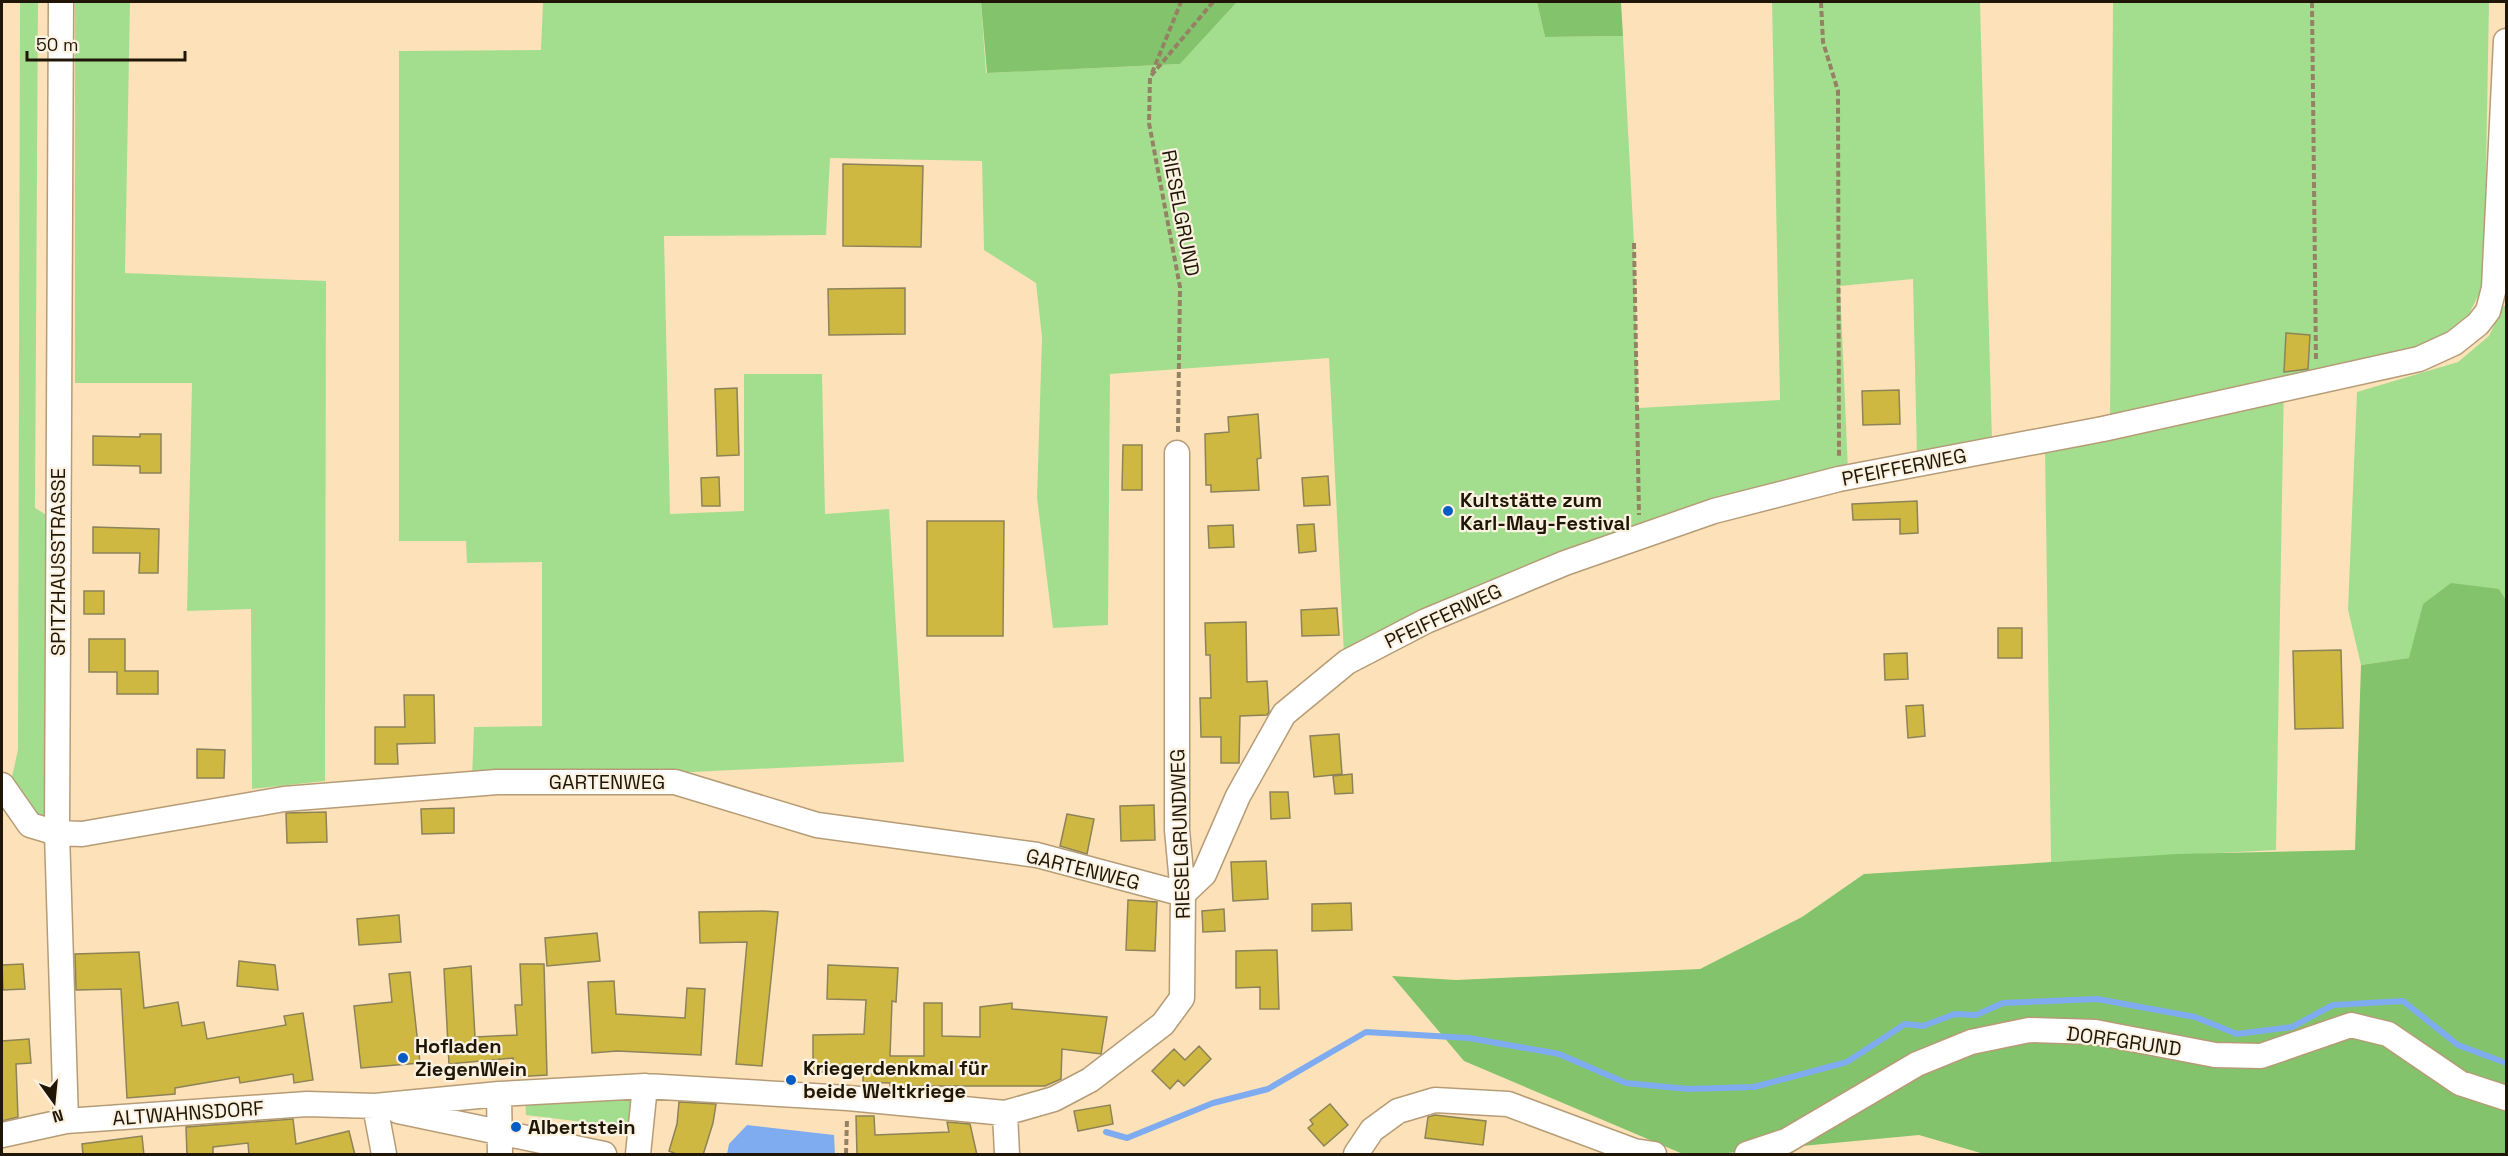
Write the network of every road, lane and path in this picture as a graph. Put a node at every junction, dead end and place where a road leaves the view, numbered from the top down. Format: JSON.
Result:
{"nodes":[{"id":1,"x":61,"y":2,"type":"edge"},
{"id":2,"x":1181,"y":2,"type":"edge"},
{"id":3,"x":1213,"y":2,"type":"edge"},
{"id":4,"x":1821,"y":2,"type":"edge"},
{"id":5,"x":2312,"y":2,"type":"edge"},
{"id":6,"x":2506,"y":41,"type":"edge"},
{"id":7,"x":1150,"y":77,"type":"junction"},
{"id":8,"x":1634,"y":243,"type":"dead end"},
{"id":9,"x":2316,"y":384,"type":"junction"},
{"id":10,"x":1177,"y":453,"type":"joint"},
{"id":11,"x":1839,"y":479,"type":"junction"},
{"id":12,"x":1640,"y":537,"type":"junction"},
{"id":13,"x":2,"y":785,"type":"edge"},
{"id":14,"x":57,"y":833,"type":"junction"},
{"id":15,"x":1183,"y":894,"type":"junction"},
{"id":16,"x":645,"y":1086,"type":"junction"},
{"id":17,"x":499,"y":1094,"type":"junction"},
{"id":18,"x":848,"y":1098,"type":"junction"},
{"id":19,"x":2506,"y":1098,"type":"edge"},
{"id":20,"x":375,"y":1106,"type":"junction"},
{"id":21,"x":1005,"y":1113,"type":"junction"},
{"id":22,"x":66,"y":1121,"type":"junction"},
{"id":23,"x":2,"y":1135,"type":"edge"},
{"id":24,"x":499,"y":1143,"type":"edge"},
{"id":25,"x":384,"y":1155,"type":"edge"},
{"id":26,"x":604,"y":1155,"type":"edge"},
{"id":27,"x":638,"y":1155,"type":"edge"},
{"id":28,"x":846,"y":1155,"type":"edge"},
{"id":29,"x":1007,"y":1155,"type":"edge"},
{"id":30,"x":1356,"y":1155,"type":"edge"},
{"id":31,"x":1654,"y":1155,"type":"edge"},
{"id":32,"x":1747,"y":1155,"type":"edge"}],
"edges":[{"from":1,"to":14,"type":"street","name":"SPITZHAUSSTRASSE"},
{"from":2,"to":7,"type":"path"},
{"from":3,"to":7,"type":"path"},
{"from":4,"to":11,"type":"path"},
{"from":5,"to":9,"type":"path"},
{"from":6,"to":9,"type":"street","name":"PFEIFFERWEG"},
{"from":7,"to":10,"type":"path","name":"RIESELGRUND"},
{"from":8,"to":12,"type":"path"},
{"from":9,"to":11,"type":"street","name":"PFEIFFERWEG"},
{"from":10,"to":15,"type":"street","name":"RIESELGRUNDWEG"},
{"from":11,"to":12,"type":"street","name":"PFEIFFERWEG"},
{"from":12,"to":15,"type":"street","name":"PFEIFFERWEG"},
{"from":13,"to":14,"type":"street","name":"GARTENWEG"},
{"from":14,"to":15,"type":"street","name":"GARTENWEG"},
{"from":14,"to":22,"type":"street","name":"SPITZHAUSSTRASSE"},
{"from":15,"to":21,"type":"street","name":"RIESELGRUNDWEG"},
{"from":16,"to":17,"type":"street","name":"ALTWAHNSDORF"},
{"from":16,"to":18,"type":"street","name":"ALTWAHNSDORF"},
{"from":16,"to":27,"type":"street"},
{"from":17,"to":20,"type":"street","name":"ALTWAHNSDORF"},
{"from":17,"to":24,"type":"street"},
{"from":18,"to":21,"type":"street","name":"ALTWAHNSDORF"},
{"from":18,"to":28,"type":"path"},
{"from":19,"to":32,"type":"street","name":"DORFGRUND"},
{"from":20,"to":22,"type":"street","name":"ALTWAHNSDORF"},
{"from":20,"to":24,"type":"street","name":"ALTWAHNSDORF"},
{"from":20,"to":25,"type":"street"},
{"from":21,"to":29,"type":"street"},
{"from":22,"to":23,"type":"street","name":"ALTWAHNSDORF"},
{"from":24,"to":26,"type":"street","name":"ALTWAHNSDORF"},
{"from":30,"to":31,"type":"street"}]}
